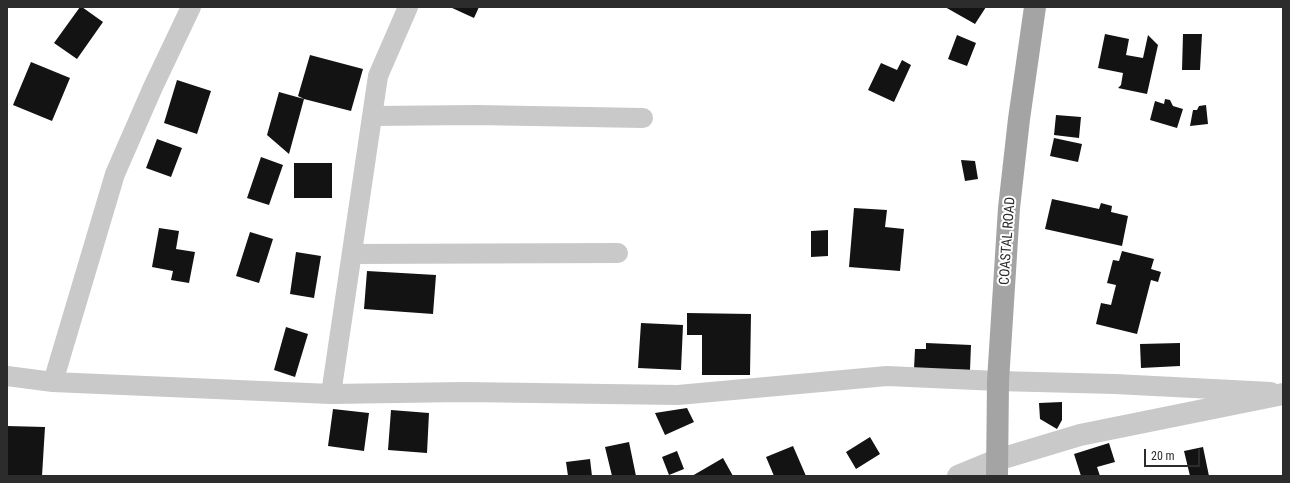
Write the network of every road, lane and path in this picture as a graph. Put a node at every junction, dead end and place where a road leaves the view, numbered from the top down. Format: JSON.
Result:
{"nodes":[{"id":1,"x":191,"y":7,"type":"edge"},
{"id":2,"x":408,"y":7,"type":"edge"},
{"id":3,"x":1035,"y":7,"type":"edge"},
{"id":4,"x":372,"y":116,"type":"junction"},
{"id":5,"x":643,"y":118,"type":"dead end"},
{"id":6,"x":618,"y":253,"type":"dead end"},
{"id":7,"x":352,"y":254,"type":"junction"},
{"id":8,"x":7,"y":376,"type":"edge"},
{"id":9,"x":998,"y":381,"type":"junction"},
{"id":10,"x":53,"y":382,"type":"junction"},
{"id":11,"x":1283,"y":393,"type":"edge"},
{"id":12,"x":331,"y":394,"type":"junction"},
{"id":13,"x":997,"y":468,"type":"edge"},
{"id":14,"x":958,"y":476,"type":"edge"}],
"edges":[{"from":1,"to":10,"type":"street"},
{"from":2,"to":4,"type":"street"},
{"from":3,"to":9,"type":"main road","name":"COASTAL ROAD"},
{"from":4,"to":5,"type":"street"},
{"from":4,"to":7,"type":"street"},
{"from":6,"to":7,"type":"street"},
{"from":7,"to":12,"type":"street"},
{"from":8,"to":10,"type":"street"},
{"from":9,"to":11,"type":"street"},
{"from":9,"to":12,"type":"street"},
{"from":9,"to":13,"type":"main road","name":"COASTAL ROAD"},
{"from":10,"to":12,"type":"street"},
{"from":11,"to":13,"type":"street"},
{"from":13,"to":14,"type":"street"}]}
